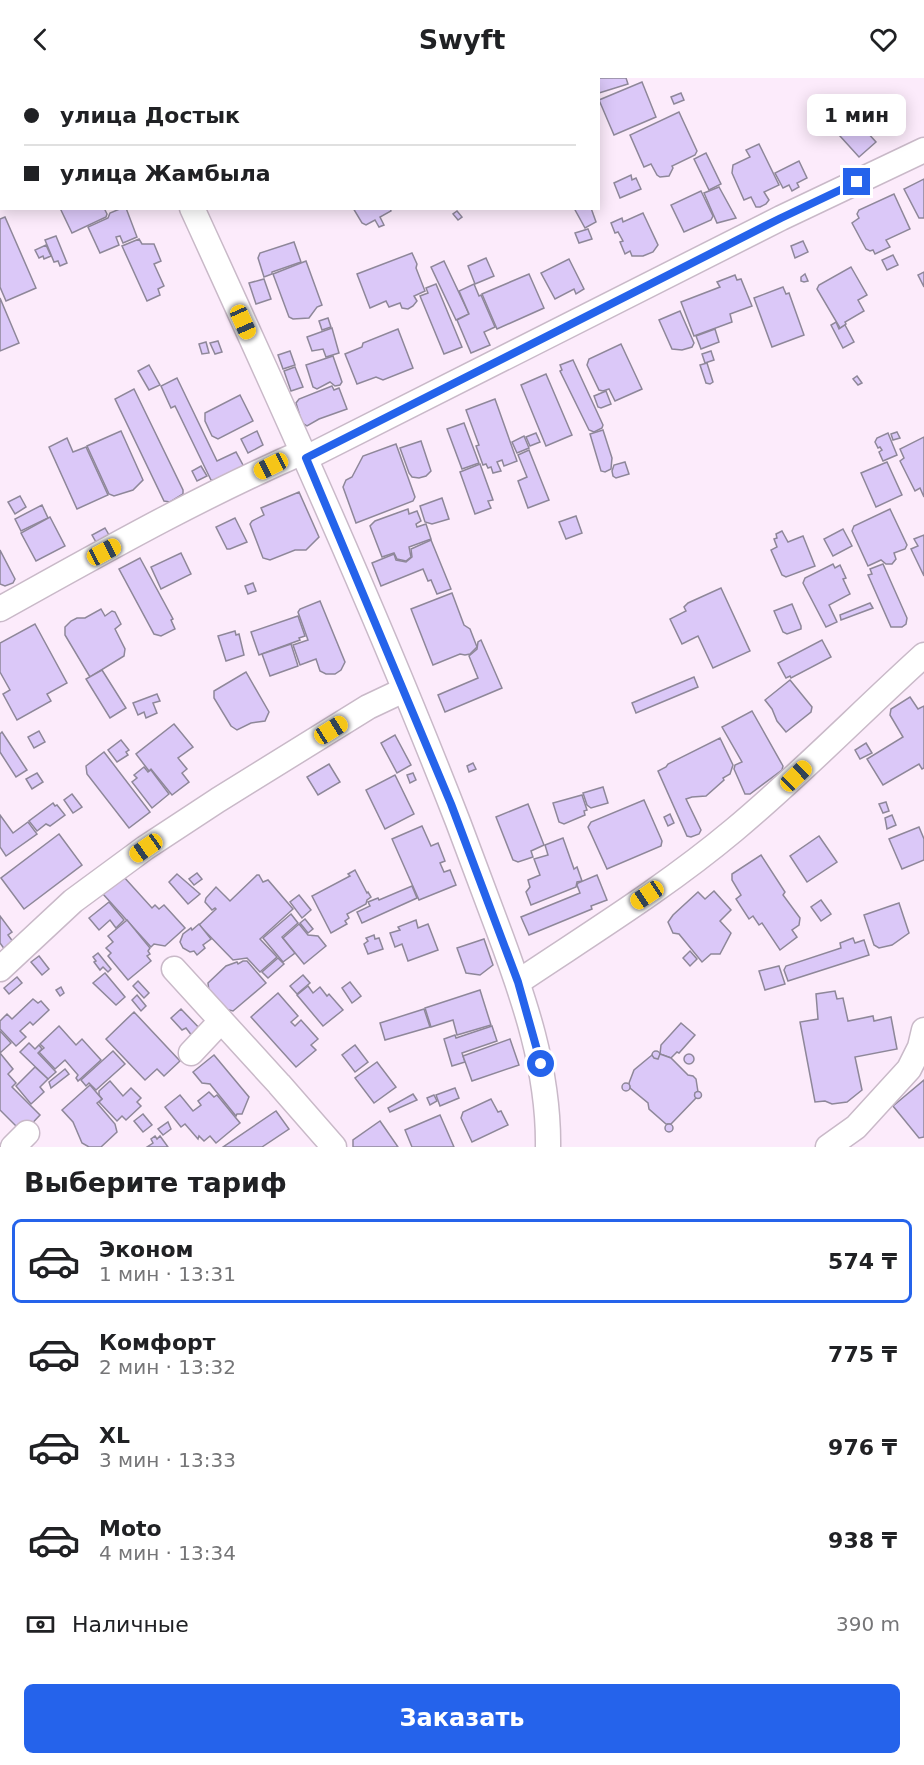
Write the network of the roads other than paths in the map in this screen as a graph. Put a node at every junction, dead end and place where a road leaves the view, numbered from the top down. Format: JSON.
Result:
{"nodes":[{"id":1,"x":924,"y":150,"type":"edge"},
{"id":2,"x":193,"y":210,"type":"edge"},
{"id":3,"x":305,"y":455,"type":"junction"},
{"id":4,"x":0,"y":609,"type":"edge"},
{"id":5,"x":924,"y":655,"type":"edge"},
{"id":6,"x":404,"y":690,"type":"junction"},
{"id":7,"x":0,"y":969,"type":"edge"},
{"id":8,"x":174,"y":969,"type":"dead end"},
{"id":9,"x":518,"y":982,"type":"junction"},
{"id":10,"x":221,"y":1021,"type":"junction"},
{"id":11,"x":924,"y":1030,"type":"edge"},
{"id":12,"x":191,"y":1053,"type":"dead end"},
{"id":13,"x":334,"y":1147,"type":"edge"},
{"id":14,"x":548,"y":1147,"type":"edge"},
{"id":15,"x":828,"y":1147,"type":"edge"}],
"edges":[{"from":1,"to":3,"type":"street"},
{"from":2,"to":3,"type":"street"},
{"from":3,"to":4,"type":"street"},
{"from":3,"to":6,"type":"street"},
{"from":5,"to":9,"type":"street"},
{"from":6,"to":7,"type":"street"},
{"from":6,"to":9,"type":"street"},
{"from":8,"to":10,"type":"street"},
{"from":9,"to":14,"type":"street"},
{"from":10,"to":12,"type":"street"},
{"from":10,"to":13,"type":"street"},
{"from":11,"to":15,"type":"street"}]}
